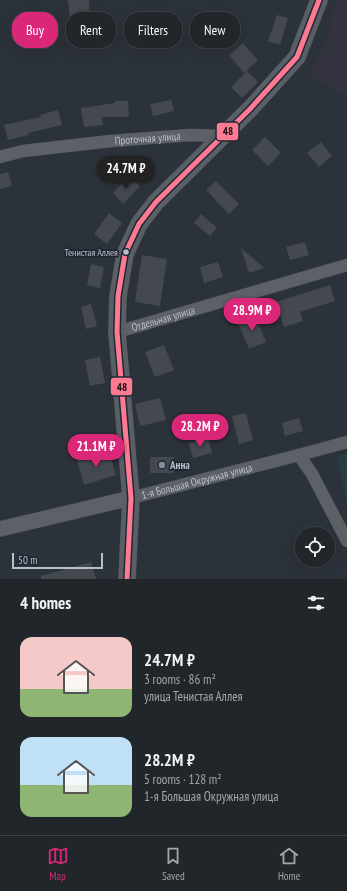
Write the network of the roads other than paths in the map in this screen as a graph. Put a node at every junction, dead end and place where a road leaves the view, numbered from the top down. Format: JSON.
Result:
{"nodes":[{"id":1,"x":319,"y":0,"type":"edge"},
{"id":2,"x":223,"y":136,"type":"junction"},
{"id":3,"x":0,"y":157,"type":"edge"},
{"id":4,"x":347,"y":265,"type":"edge"},
{"id":5,"x":117,"y":332,"type":"junction"},
{"id":6,"x":347,"y":442,"type":"edge"},
{"id":7,"x":299,"y":455,"type":"junction"},
{"id":8,"x":131,"y":498,"type":"junction"},
{"id":9,"x":342,"y":520,"type":"edge"},
{"id":10,"x":0,"y":529,"type":"edge"},
{"id":11,"x":347,"y":541,"type":"edge"},
{"id":12,"x":128,"y":579,"type":"edge"}],
"edges":[{"from":1,"to":2,"type":"main road"},
{"from":2,"to":3,"type":"street","name":"Проточная улица"},
{"from":2,"to":5,"type":"main road"},
{"from":4,"to":5,"type":"street","name":"Отдельная улица"},
{"from":5,"to":8,"type":"main road"},
{"from":6,"to":7,"type":"street","name":"1-я Большая Окружная улица"},
{"from":7,"to":8,"type":"street","name":"1-я Большая Окружная улица"},
{"from":7,"to":9,"type":"street"},
{"from":8,"to":10,"type":"street","name":"1-я Большая Окружная улица"},
{"from":8,"to":12,"type":"main road"},
{"from":9,"to":11,"type":"street"}]}
